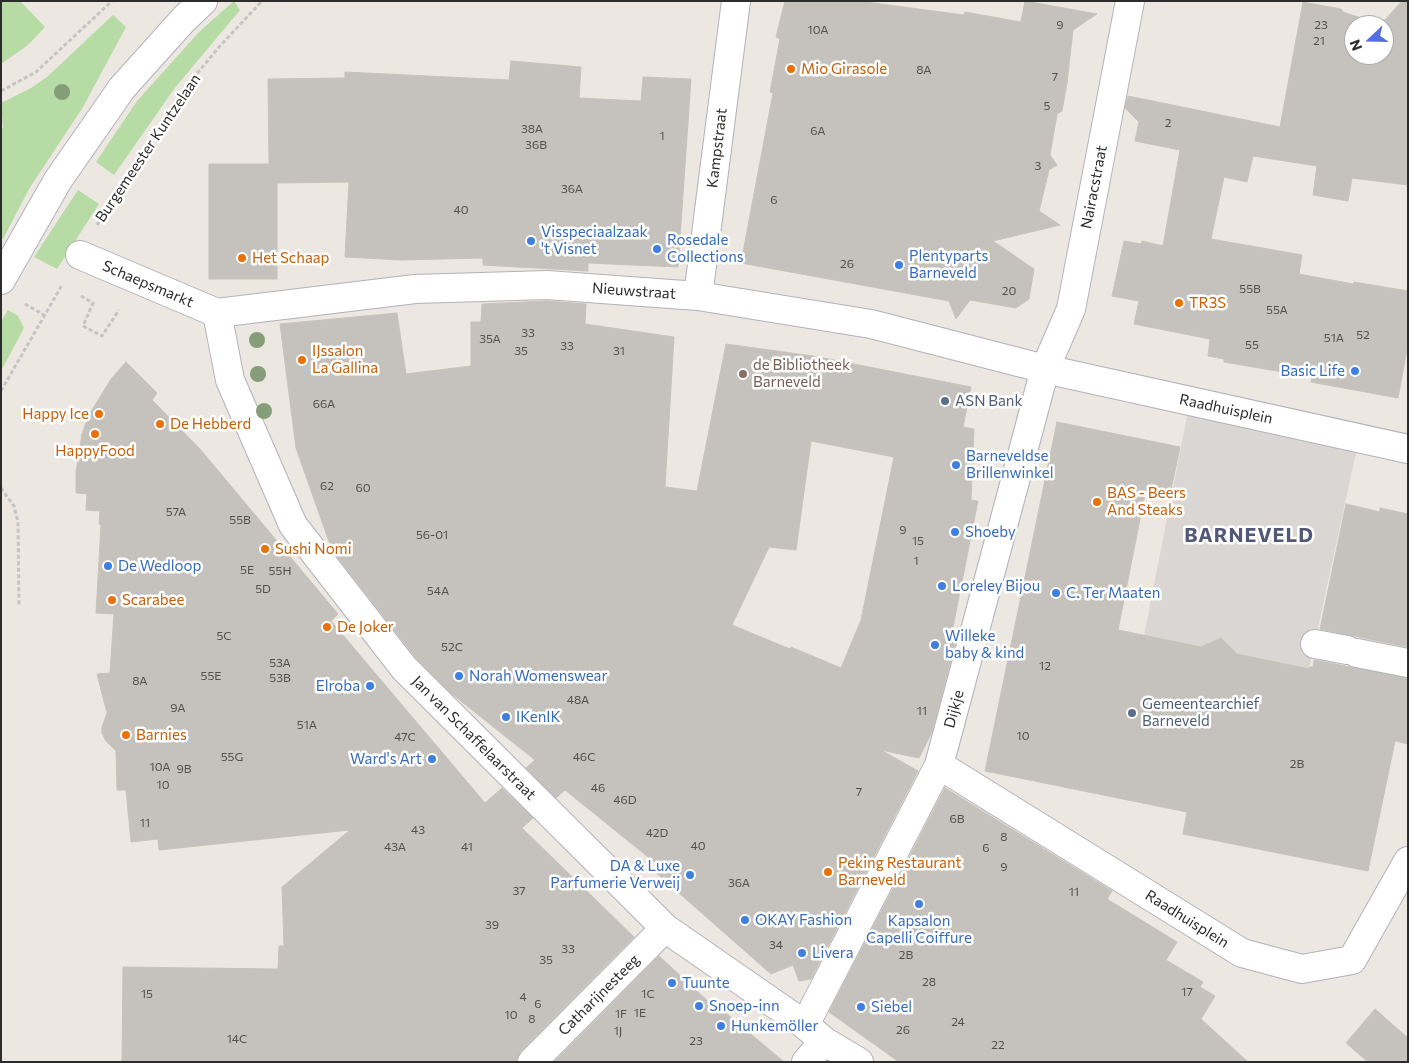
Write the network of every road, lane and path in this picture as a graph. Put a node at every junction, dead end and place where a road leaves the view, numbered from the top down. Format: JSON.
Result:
{"nodes":[{"id":1,"x":112,"y":1,"type":"edge"},
{"id":2,"x":203,"y":1,"type":"edge"},
{"id":3,"x":262,"y":1,"type":"edge"},
{"id":4,"x":736,"y":1,"type":"edge"},
{"id":5,"x":1130,"y":1,"type":"edge"},
{"id":6,"x":1,"y":91,"type":"edge"},
{"id":7,"x":80,"y":255,"type":"joint"},
{"id":8,"x":15,"y":256,"type":"junction"},
{"id":9,"x":1,"y":280,"type":"edge"},
{"id":10,"x":139,"y":281,"type":"junction"},
{"id":11,"x":70,"y":289,"type":"dead end"},
{"id":12,"x":78,"y":294,"type":"dead end"},
{"id":13,"x":698,"y":296,"type":"junction"},
{"id":14,"x":216,"y":313,"type":"junction"},
{"id":15,"x":44,"y":315,"type":"dead end"},
{"id":16,"x":1045,"y":369,"type":"junction"},
{"id":17,"x":1,"y":391,"type":"edge"},
{"id":18,"x":1408,"y":449,"type":"edge"},
{"id":19,"x":1,"y":488,"type":"edge"},
{"id":20,"x":19,"y":605,"type":"dead end"},
{"id":21,"x":1315,"y":644,"type":"dead end"},
{"id":22,"x":1408,"y":663,"type":"edge"},
{"id":23,"x":940,"y":765,"type":"junction"},
{"id":24,"x":1408,"y":860,"type":"edge"},
{"id":25,"x":665,"y":928,"type":"junction"},
{"id":26,"x":814,"y":1033,"type":"junction"},
{"id":27,"x":532,"y":1062,"type":"edge"},
{"id":28,"x":806,"y":1062,"type":"edge"},
{"id":29,"x":859,"y":1062,"type":"edge"}],
"edges":[{"from":1,"to":6,"type":"path"},
{"from":2,"to":8,"type":"street"},
{"from":3,"to":7,"type":"path","name":"Burgemeester Kuntzelaan"},
{"from":4,"to":13,"type":"street","name":"Kampstraat"},
{"from":5,"to":16,"type":"street","name":"Nairacstraat"},
{"from":7,"to":10,"type":"street","name":"Schaepsmarkt"},
{"from":8,"to":9,"type":"street"},
{"from":8,"to":11,"type":"path"},
{"from":10,"to":12,"type":"path"},
{"from":10,"to":14,"type":"street","name":"Schaepsmarkt"},
{"from":13,"to":14,"type":"street","name":"Nieuwstraat"},
{"from":13,"to":16,"type":"street","name":"Nieuwstraat"},
{"from":14,"to":25,"type":"street","name":"Jan van Schaffelaarstraat"},
{"from":15,"to":17,"type":"path"},
{"from":16,"to":18,"type":"street","name":"Raadhuisplein"},
{"from":16,"to":23,"type":"street","name":"Dijkje"},
{"from":19,"to":20,"type":"path"},
{"from":21,"to":22,"type":"street"},
{"from":23,"to":24,"type":"street","name":"Raadhuisplein"},
{"from":23,"to":26,"type":"street","name":"Dijkje"},
{"from":25,"to":26,"type":"street","name":"Jan van Schaffelaarstraat"},
{"from":25,"to":27,"type":"street","name":"Catharijnesteeg"},
{"from":26,"to":28,"type":"street","name":"Dijkje"},
{"from":26,"to":29,"type":"street","name":"Jan van Schaffelaarstraat"}]}
